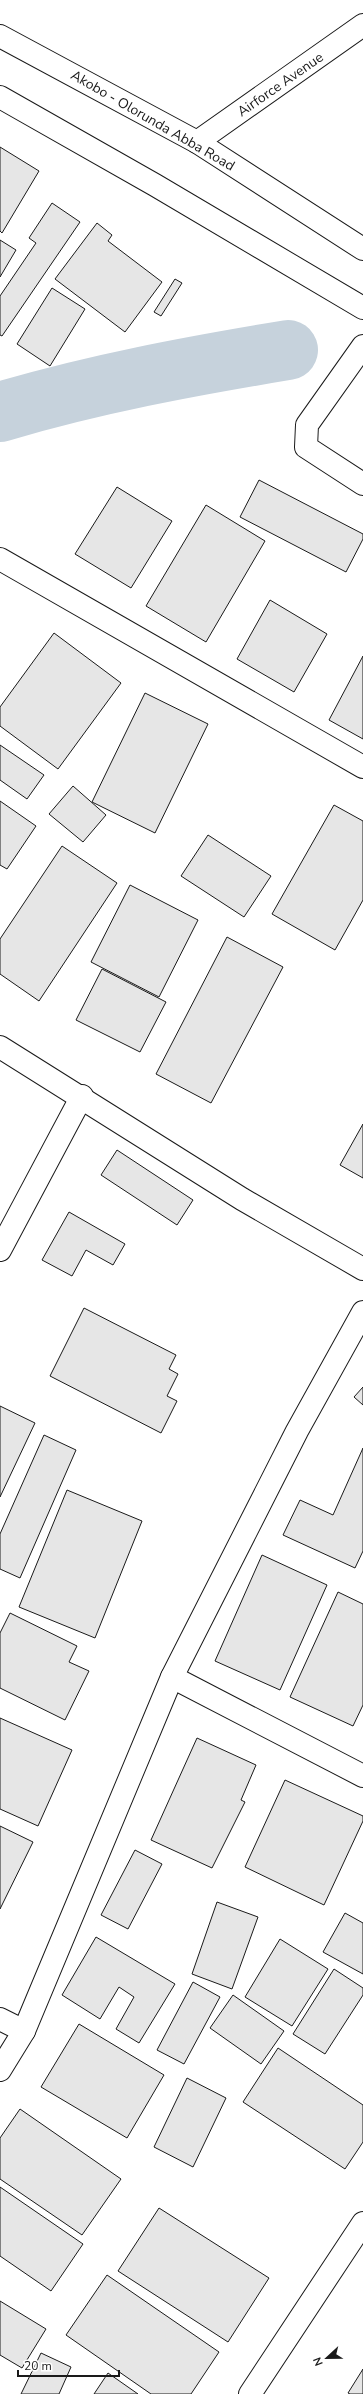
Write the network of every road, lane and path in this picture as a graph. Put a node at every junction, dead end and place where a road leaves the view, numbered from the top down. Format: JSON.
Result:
{"nodes":[{"id":1,"x":363,"y":25,"type":"edge"},
{"id":2,"x":0,"y":36,"type":"edge"},
{"id":3,"x":0,"y":97,"type":"edge"},
{"id":4,"x":197,"y":142,"type":"junction"},
{"id":5,"x":363,"y":249,"type":"edge"},
{"id":6,"x":363,"y":308,"type":"edge"},
{"id":7,"x":363,"y":346,"type":"edge"},
{"id":8,"x":363,"y":484,"type":"edge"},
{"id":9,"x":0,"y":559,"type":"edge"},
{"id":10,"x":363,"y":767,"type":"edge"},
{"id":11,"x":0,"y":1047,"type":"edge"},
{"id":12,"x":82,"y":1096,"type":"junction"},
{"id":13,"x":0,"y":1250,"type":"edge"},
{"id":14,"x":363,"y":1269,"type":"edge"},
{"id":15,"x":363,"y":1312,"type":"edge"},
{"id":16,"x":172,"y":1677,"type":"junction"},
{"id":17,"x":363,"y":1776,"type":"edge"},
{"id":18,"x":0,"y":2019,"type":"edge"},
{"id":19,"x":24,"y":2031,"type":"junction"},
{"id":20,"x":0,"y":2070,"type":"edge"},
{"id":21,"x":363,"y":2223,"type":"edge"},
{"id":22,"x":250,"y":2394,"type":"edge"}],
"edges":[{"from":1,"to":4,"type":"street","name":"Airforce Avenue"},
{"from":2,"to":4,"type":"street","name":"Akobo - Olorunda Abba Road"},
{"from":3,"to":6,"type":"street"},
{"from":4,"to":5,"type":"street","name":"Akobo - Olorunda Abba Road"},
{"from":7,"to":8,"type":"street"},
{"from":9,"to":10,"type":"street"},
{"from":11,"to":12,"type":"street"},
{"from":12,"to":13,"type":"street"},
{"from":12,"to":14,"type":"street"},
{"from":15,"to":16,"type":"street"},
{"from":16,"to":17,"type":"street"},
{"from":16,"to":19,"type":"street"},
{"from":18,"to":19,"type":"street"},
{"from":19,"to":20,"type":"street"},
{"from":21,"to":22,"type":"street"}]}
